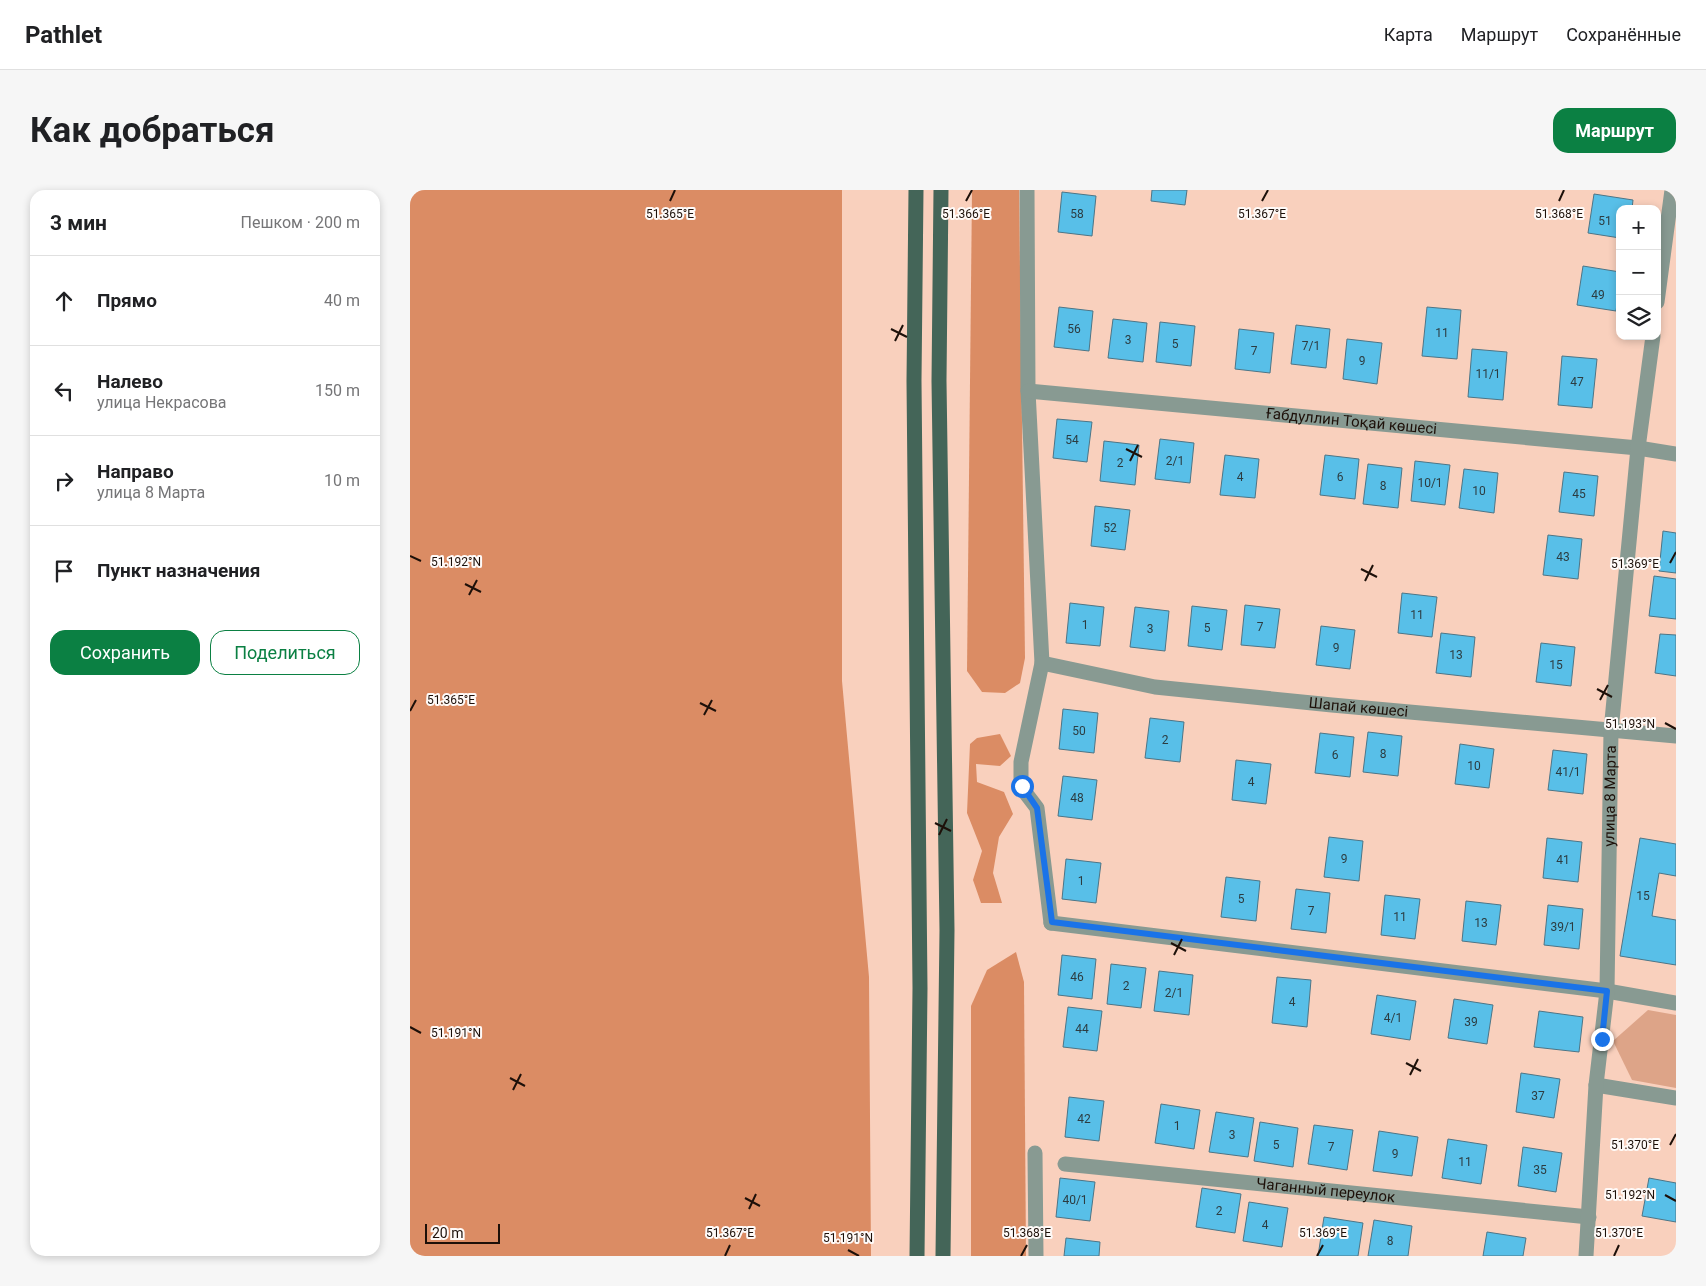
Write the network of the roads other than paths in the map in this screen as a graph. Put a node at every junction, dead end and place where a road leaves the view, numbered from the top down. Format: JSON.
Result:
{"nodes":[{"id":1,"x":916,"y":190,"type":"edge"},
{"id":2,"x":941,"y":190,"type":"edge"},
{"id":3,"x":1027,"y":190,"type":"edge"},
{"id":4,"x":1672,"y":190,"type":"edge"},
{"id":5,"x":1658,"y":295,"type":"edge"},
{"id":6,"x":1652,"y":340,"type":"edge"},
{"id":7,"x":1028,"y":391,"type":"junction"},
{"id":8,"x":1638,"y":448,"type":"junction"},
{"id":9,"x":1676,"y":454,"type":"edge"},
{"id":10,"x":1042,"y":663,"type":"junction"},
{"id":11,"x":1611,"y":730,"type":"junction"},
{"id":12,"x":1676,"y":736,"type":"edge"},
{"id":13,"x":1607,"y":991,"type":"junction"},
{"id":14,"x":1676,"y":1004,"type":"edge"},
{"id":15,"x":1596,"y":1084,"type":"junction"},
{"id":16,"x":1676,"y":1098,"type":"edge"},
{"id":17,"x":1035,"y":1153,"type":"dead end"},
{"id":18,"x":1065,"y":1164,"type":"dead end"},
{"id":19,"x":1589,"y":1217,"type":"junction"},
{"id":20,"x":917,"y":1256,"type":"edge"},
{"id":21,"x":943,"y":1256,"type":"edge"},
{"id":22,"x":1036,"y":1256,"type":"edge"},
{"id":23,"x":1586,"y":1256,"type":"edge"}],
"edges":[{"from":1,"to":20,"type":"main road"},
{"from":2,"to":21,"type":"main road"},
{"from":3,"to":7,"type":"street"},
{"from":4,"to":5,"type":"street"},
{"from":6,"to":8,"type":"street","name":"улица 8 Марта"},
{"from":7,"to":8,"type":"street","name":"Ғабдуллин Тоқай көшесі"},
{"from":7,"to":10,"type":"street"},
{"from":8,"to":9,"type":"street","name":"Ғабдуллин Тоқай көшесі"},
{"from":8,"to":11,"type":"street","name":"улица 8 Марта"},
{"from":10,"to":11,"type":"street","name":"Шапай көшесі"},
{"from":10,"to":13,"type":"street"},
{"from":11,"to":12,"type":"street","name":"Шапай көшесі"},
{"from":11,"to":13,"type":"street","name":"улица 8 Марта"},
{"from":13,"to":14,"type":"street"},
{"from":13,"to":15,"type":"street","name":"улица 8 Марта"},
{"from":15,"to":16,"type":"street"},
{"from":15,"to":19,"type":"street","name":"улица 8 Марта"},
{"from":17,"to":22,"type":"street"},
{"from":18,"to":19,"type":"street","name":"Чаганный переулок"},
{"from":19,"to":23,"type":"street","name":"улица 8 Марта"}]}
